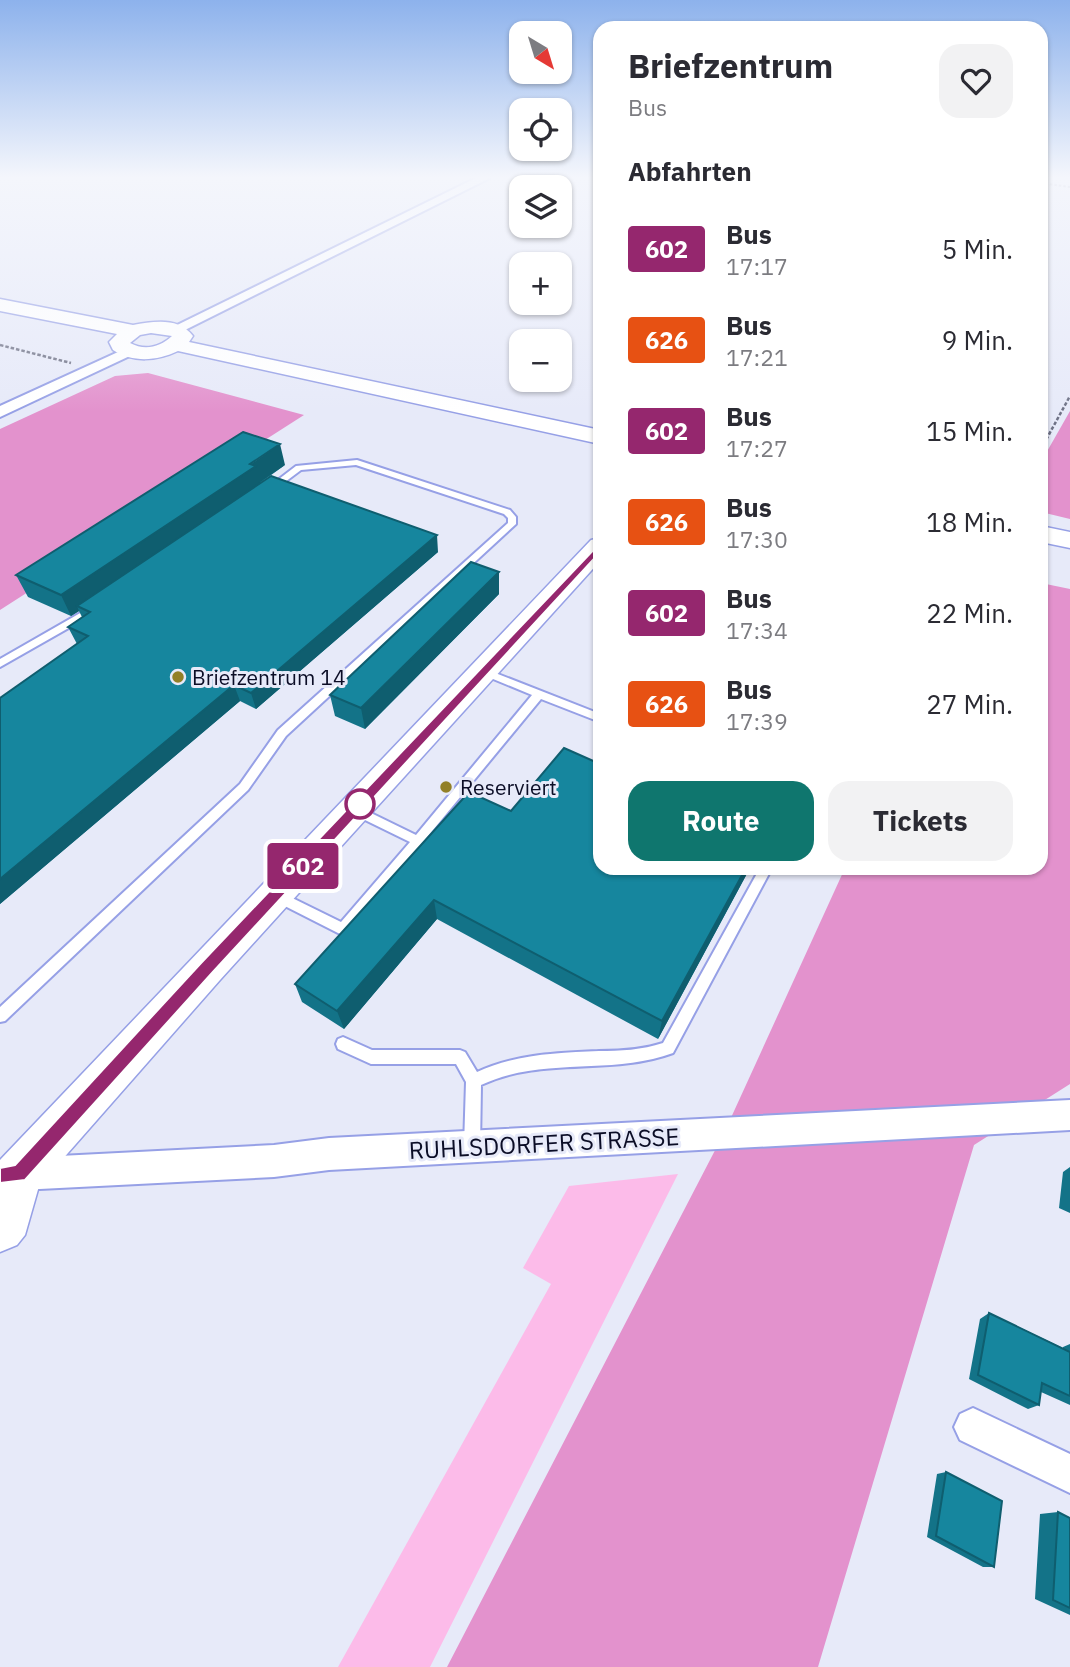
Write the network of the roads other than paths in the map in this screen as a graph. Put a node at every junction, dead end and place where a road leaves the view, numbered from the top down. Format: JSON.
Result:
{"nodes":[{"id":1,"x":334,"y":256,"type":"edge"},
{"id":2,"x":0,"y":308,"type":"edge"},
{"id":3,"x":176,"y":337,"type":"junction"},
{"id":4,"x":128,"y":340,"type":"junction"},
{"id":5,"x":0,"y":412,"type":"edge"},
{"id":6,"x":593,"y":435,"type":"edge"},
{"id":7,"x":255,"y":499,"type":"edge"},
{"id":8,"x":1048,"y":535,"type":"edge"},
{"id":9,"x":1070,"y":540,"type":"edge"},
{"id":10,"x":593,"y":554,"type":"edge"},
{"id":11,"x":110,"y":598,"type":"edge"},
{"id":12,"x":0,"y":664,"type":"edge"},
{"id":13,"x":485,"y":672,"type":"junction"},
{"id":14,"x":540,"y":693,"type":"junction"},
{"id":15,"x":593,"y":715,"type":"edge"},
{"id":16,"x":362,"y":802,"type":"junction"},
{"id":17,"x":418,"y":841,"type":"junction"},
{"id":18,"x":762,"y":875,"type":"edge"},
{"id":19,"x":276,"y":895,"type":"junction"},
{"id":20,"x":0,"y":1016,"type":"edge"},
{"id":21,"x":344,"y":1044,"type":"dead end"},
{"id":22,"x":474,"y":1081,"type":"junction"},
{"id":23,"x":1070,"y":1115,"type":"edge"},
{"id":24,"x":472,"y":1147,"type":"junction"},
{"id":25,"x":9,"y":1181,"type":"edge"},
{"id":26,"x":0,"y":1228,"type":"edge"},
{"id":27,"x":972,"y":1427,"type":"dead end"},
{"id":28,"x":1070,"y":1474,"type":"edge"}],
"edges":[{"from":1,"to":3,"type":"street"},
{"from":2,"to":4,"type":"main road"},
{"from":3,"to":4,"type":"main road"},
{"from":3,"to":6,"type":"main road"},
{"from":4,"to":5,"type":"street"},
{"from":7,"to":20,"type":"lane"},
{"from":8,"to":9,"type":"main road"},
{"from":10,"to":13,"type":"main road"},
{"from":11,"to":12,"type":"lane"},
{"from":13,"to":14,"type":"lane"},
{"from":13,"to":16,"type":"main road"},
{"from":14,"to":15,"type":"lane"},
{"from":14,"to":17,"type":"lane"},
{"from":16,"to":17,"type":"lane"},
{"from":16,"to":19,"type":"main road"},
{"from":17,"to":19,"type":"lane"},
{"from":18,"to":22,"type":"lane"},
{"from":19,"to":25,"type":"main road"},
{"from":21,"to":22,"type":"lane"},
{"from":22,"to":24,"type":"lane"},
{"from":23,"to":24,"type":"street","name":"RUHLSDORFER STRASSE"},
{"from":24,"to":25,"type":"street","name":"RUHLSDORFER STRASSE"},
{"from":25,"to":26,"type":"main road"},
{"from":27,"to":28,"type":"street"}]}
